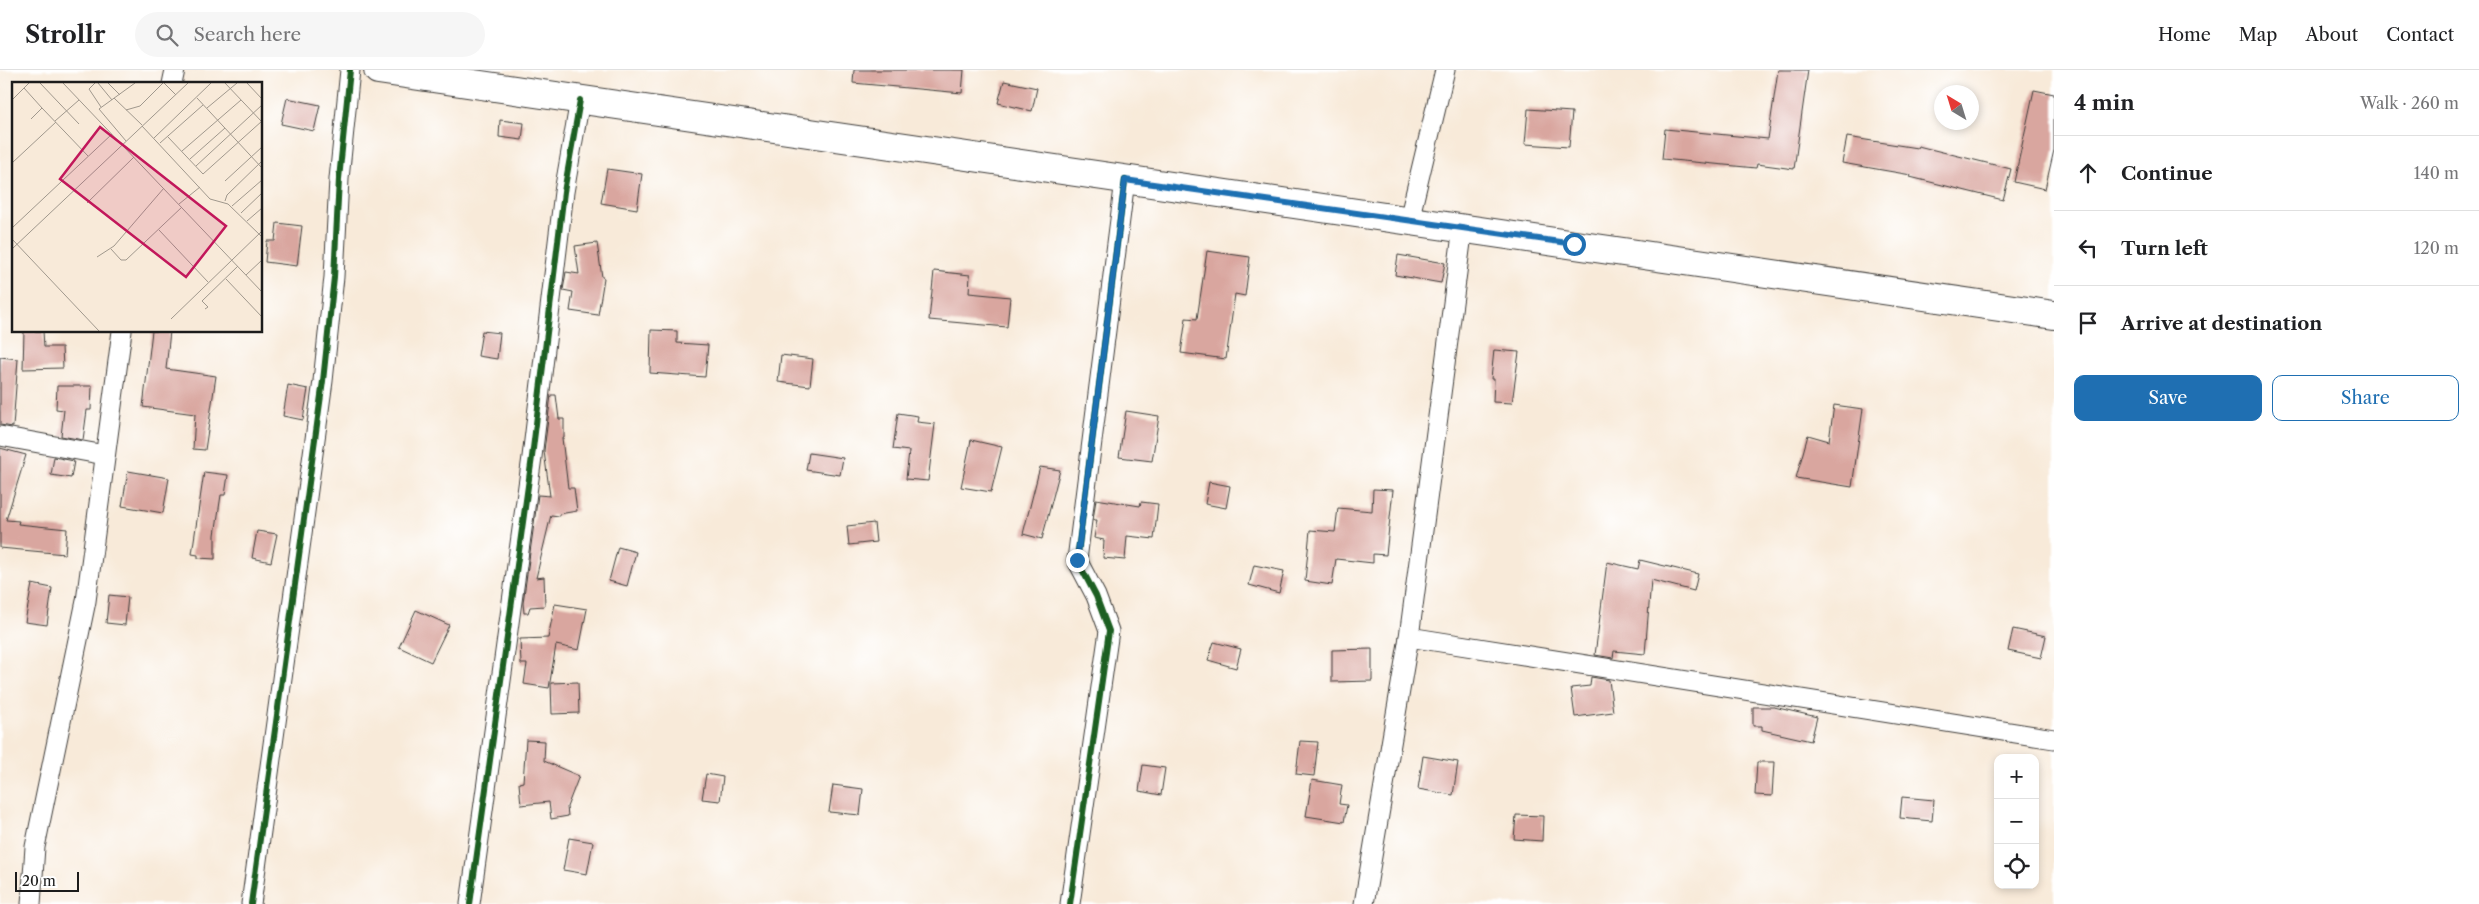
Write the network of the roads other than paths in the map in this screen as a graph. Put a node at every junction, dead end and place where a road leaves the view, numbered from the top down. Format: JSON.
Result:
{"nodes":[{"id":1,"x":350,"y":70,"type":"edge"},
{"id":2,"x":378,"y":70,"type":"edge"},
{"id":3,"x":1446,"y":70,"type":"edge"},
{"id":4,"x":580,"y":100,"type":"junction"},
{"id":5,"x":1125,"y":180,"type":"junction"},
{"id":6,"x":1409,"y":220,"type":"junction"},
{"id":7,"x":1463,"y":227,"type":"junction"},
{"id":8,"x":2054,"y":315,"type":"edge"},
{"id":9,"x":122,"y":332,"type":"edge"},
{"id":10,"x":0,"y":436,"type":"edge"},
{"id":11,"x":105,"y":455,"type":"junction"},
{"id":12,"x":1409,"y":637,"type":"junction"},
{"id":13,"x":2054,"y":739,"type":"edge"},
{"id":14,"x":31,"y":904,"type":"edge"},
{"id":15,"x":251,"y":904,"type":"edge"},
{"id":16,"x":470,"y":904,"type":"edge"},
{"id":17,"x":1070,"y":904,"type":"edge"},
{"id":18,"x":1364,"y":904,"type":"edge"}],
"edges":[{"from":1,"to":15,"type":"street"},
{"from":2,"to":4,"type":"main road"},
{"from":3,"to":6,"type":"street"},
{"from":4,"to":5,"type":"main road"},
{"from":4,"to":16,"type":"street"},
{"from":5,"to":6,"type":"main road"},
{"from":5,"to":17,"type":"street"},
{"from":6,"to":7,"type":"main road"},
{"from":7,"to":8,"type":"main road"},
{"from":7,"to":12,"type":"street"},
{"from":9,"to":11,"type":"street"},
{"from":10,"to":11,"type":"street"},
{"from":11,"to":14,"type":"street"},
{"from":12,"to":13,"type":"street"},
{"from":12,"to":18,"type":"street"}]}
